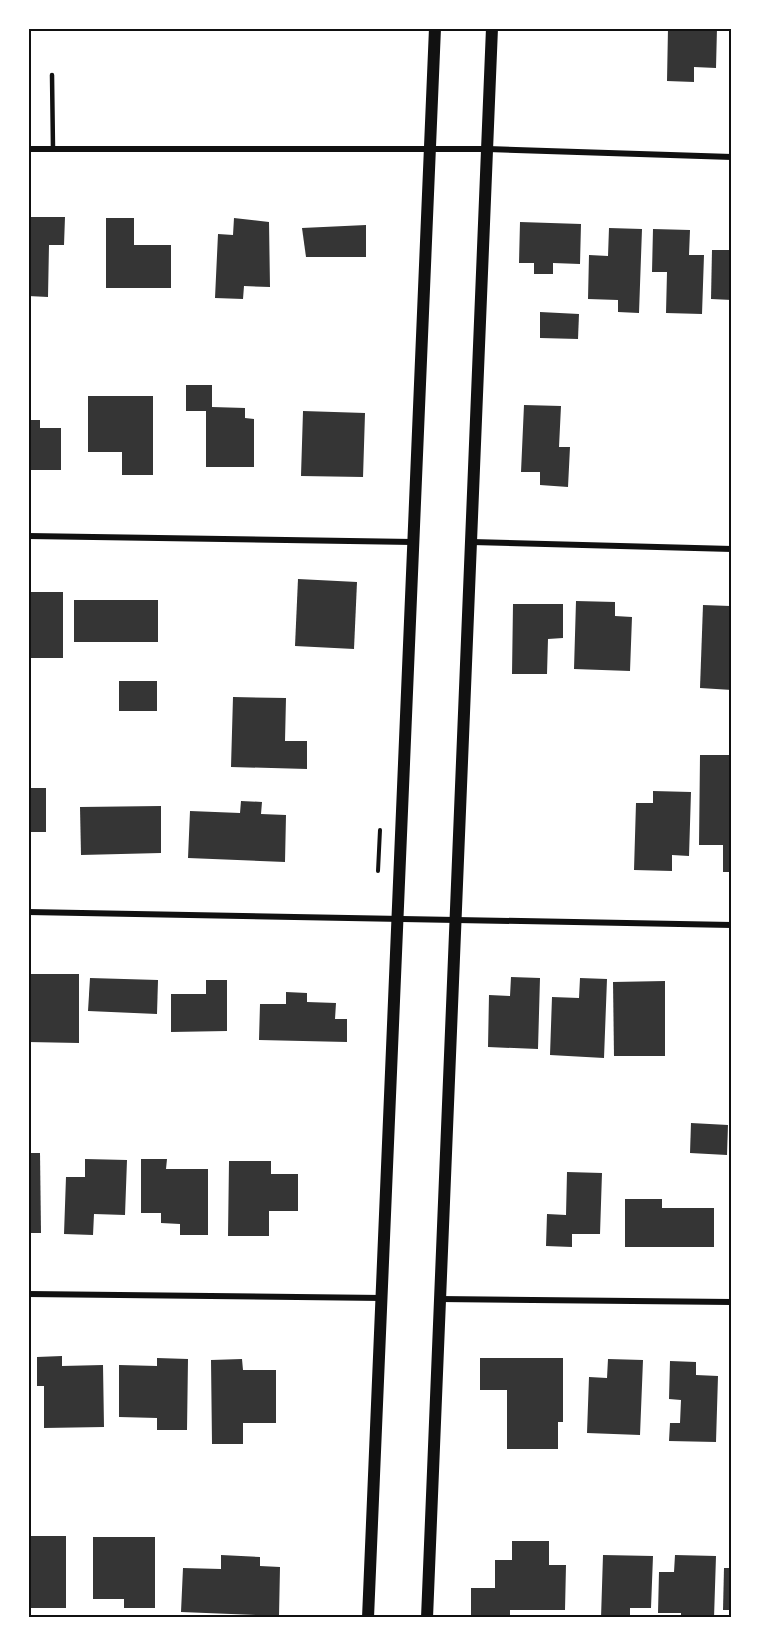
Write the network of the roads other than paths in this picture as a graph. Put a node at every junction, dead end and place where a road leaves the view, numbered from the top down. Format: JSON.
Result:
{"nodes":[{"id":1,"x":435,"y":28,"type":"edge"},
{"id":2,"x":492,"y":28,"type":"edge"},
{"id":3,"x":52,"y":75,"type":"dead end"},
{"id":4,"x":28,"y":149,"type":"edge"},
{"id":5,"x":53,"y":149,"type":"junction"},
{"id":6,"x":431,"y":149,"type":"junction"},
{"id":7,"x":488,"y":149,"type":"junction"},
{"id":8,"x":732,"y":157,"type":"edge"},
{"id":9,"x":28,"y":536,"type":"edge"},
{"id":10,"x":413,"y":542,"type":"junction"},
{"id":11,"x":472,"y":542,"type":"junction"},
{"id":12,"x":732,"y":549,"type":"edge"},
{"id":13,"x":28,"y":912,"type":"edge"},
{"id":14,"x":398,"y":917,"type":"junction"},
{"id":15,"x":455,"y":918,"type":"junction"},
{"id":16,"x":732,"y":925,"type":"edge"},
{"id":17,"x":28,"y":1294,"type":"edge"},
{"id":18,"x":383,"y":1298,"type":"junction"},
{"id":19,"x":439,"y":1299,"type":"junction"},
{"id":20,"x":732,"y":1302,"type":"edge"},
{"id":21,"x":368,"y":1617,"type":"edge"},
{"id":22,"x":427,"y":1617,"type":"edge"}],
"edges":[{"from":1,"to":6,"type":"main road"},
{"from":2,"to":7,"type":"main road"},
{"from":3,"to":5,"type":"lane"},
{"from":4,"to":5,"type":"street"},
{"from":5,"to":6,"type":"street"},
{"from":6,"to":7,"type":"street"},
{"from":6,"to":10,"type":"main road"},
{"from":7,"to":8,"type":"street"},
{"from":7,"to":11,"type":"main road"},
{"from":9,"to":10,"type":"street"},
{"from":10,"to":14,"type":"main road"},
{"from":11,"to":12,"type":"street"},
{"from":11,"to":15,"type":"main road"},
{"from":13,"to":14,"type":"street"},
{"from":14,"to":15,"type":"street"},
{"from":14,"to":18,"type":"main road"},
{"from":15,"to":16,"type":"street"},
{"from":15,"to":19,"type":"main road"},
{"from":17,"to":18,"type":"street"},
{"from":18,"to":21,"type":"main road"},
{"from":19,"to":20,"type":"street"},
{"from":19,"to":22,"type":"main road"}]}
